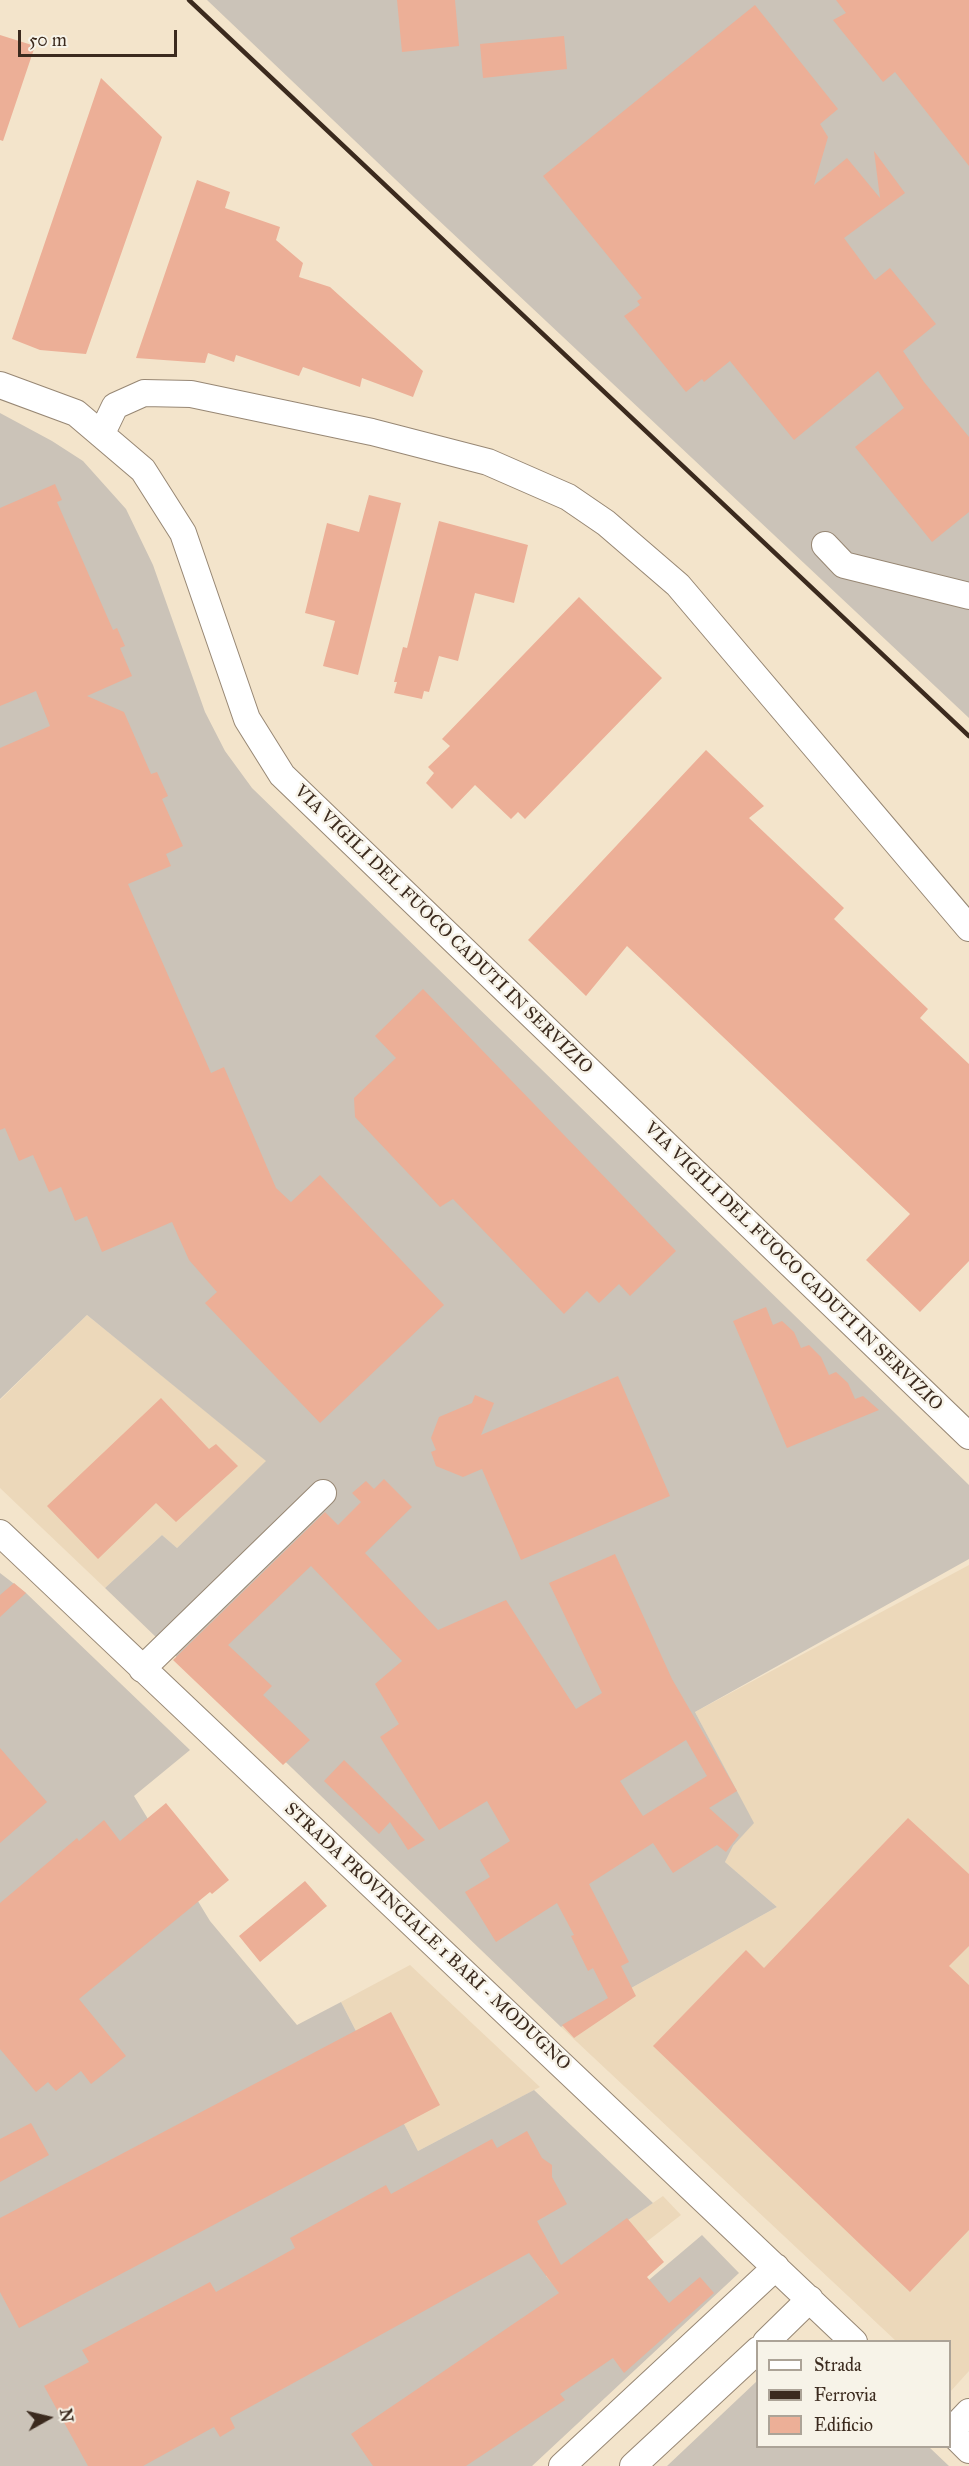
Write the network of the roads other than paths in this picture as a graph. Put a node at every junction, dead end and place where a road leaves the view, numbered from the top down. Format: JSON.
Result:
{"nodes":[{"id":1,"x":0,"y":385,"type":"edge"},
{"id":2,"x":102,"y":433,"type":"junction"},
{"id":3,"x":825,"y":545,"type":"dead end"},
{"id":4,"x":969,"y":596,"type":"edge"},
{"id":5,"x":969,"y":928,"type":"edge"},
{"id":6,"x":969,"y":1436,"type":"edge"},
{"id":7,"x":323,"y":1493,"type":"dead end"},
{"id":8,"x":0,"y":1533,"type":"edge"},
{"id":9,"x":142,"y":1669,"type":"junction"},
{"id":10,"x":776,"y":2267,"type":"junction"},
{"id":11,"x":810,"y":2300,"type":"junction"},
{"id":12,"x":768,"y":2340,"type":"edge"},
{"id":13,"x":852,"y":2340,"type":"edge"},
{"id":14,"x":756,"y":2352,"type":"edge"},
{"id":15,"x":969,"y":2412,"type":"edge"},
{"id":16,"x":951,"y":2431,"type":"edge"},
{"id":17,"x":951,"y":2433,"type":"edge"},
{"id":18,"x":969,"y":2450,"type":"edge"},
{"id":19,"x":561,"y":2466,"type":"edge"},
{"id":20,"x":633,"y":2466,"type":"edge"}],
"edges":[{"from":1,"to":2,"type":"street","name":"VIA VIGILI DEL FUOCO CADUTI IN SERVIZIO"},
{"from":2,"to":5,"type":"street"},
{"from":2,"to":6,"type":"street","name":"VIA VIGILI DEL FUOCO CADUTI IN SERVIZIO"},
{"from":3,"to":4,"type":"street"},
{"from":7,"to":9,"type":"street"},
{"from":8,"to":9,"type":"street","name":"STRADA PROVINCIALE 1 BARI - MODUGNO"},
{"from":9,"to":10,"type":"street","name":"STRADA PROVINCIALE 1 BARI - MODUGNO"},
{"from":10,"to":11,"type":"street","name":"STRADA PROVINCIALE 1 BARI - MODUGNO"},
{"from":10,"to":19,"type":"street"},
{"from":11,"to":12,"type":"street"},
{"from":11,"to":13,"type":"street","name":"STRADA PROVINCIALE 1 BARI - MODUGNO"},
{"from":14,"to":20,"type":"street"},
{"from":15,"to":16,"type":"street"},
{"from":17,"to":18,"type":"street"}]}
